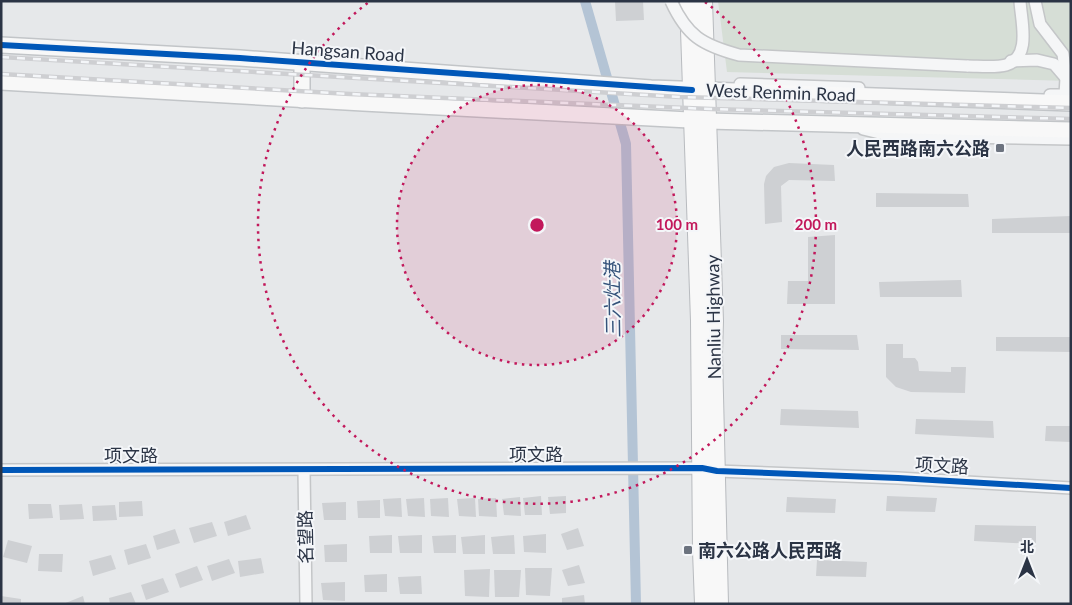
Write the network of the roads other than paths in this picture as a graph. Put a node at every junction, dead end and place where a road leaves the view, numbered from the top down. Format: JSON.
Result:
{"nodes":[{"id":1,"x":671,"y":1,"type":"edge"},
{"id":2,"x":689,"y":1,"type":"edge"},
{"id":3,"x":703,"y":1,"type":"edge"},
{"id":4,"x":1020,"y":1,"type":"edge"},
{"id":5,"x":1035,"y":1,"type":"edge"},
{"id":6,"x":1,"y":45,"type":"edge"},
{"id":7,"x":1011,"y":61,"type":"junction"},
{"id":8,"x":302,"y":63,"type":"junction"},
{"id":9,"x":1066,"y":78,"type":"junction"},
{"id":10,"x":1,"y":82,"type":"edge"},
{"id":11,"x":701,"y":88,"type":"junction"},
{"id":12,"x":1069,"y":98,"type":"edge"},
{"id":13,"x":302,"y":100,"type":"junction"},
{"id":14,"x":700,"y":120,"type":"junction"},
{"id":15,"x":840,"y":124,"type":"junction"},
{"id":16,"x":1071,"y":130,"type":"edge"},
{"id":17,"x":1071,"y":139,"type":"edge"},
{"id":18,"x":709,"y":469,"type":"junction"},
{"id":19,"x":1,"y":470,"type":"edge"},
{"id":20,"x":304,"y":470,"type":"junction"},
{"id":21,"x":1071,"y":488,"type":"edge"},
{"id":22,"x":306,"y":604,"type":"edge"},
{"id":23,"x":704,"y":604,"type":"edge"},
{"id":24,"x":719,"y":604,"type":"edge"}],
"edges":[{"from":1,"to":7,"type":"street","bridge":true},
{"from":2,"to":11,"type":"highway","name":"Nanliu Highway"},
{"from":3,"to":11,"type":"highway","name":"Nanliu Highway"},
{"from":4,"to":7,"type":"street"},
{"from":5,"to":9,"type":"street"},
{"from":6,"to":8,"type":"main road","name":"Hangsan Road"},
{"from":7,"to":9,"type":"street"},
{"from":8,"to":11,"type":"main road","name":"Hangsan Road"},
{"from":8,"to":13,"type":"main road"},
{"from":9,"to":12,"type":"street"},
{"from":10,"to":13,"type":"main road","name":"West Renmin Road"},
{"from":11,"to":12,"type":"main road","name":"West Renmin Road"},
{"from":11,"to":14,"type":"highway","name":"Nanliu Highway"},
{"from":13,"to":14,"type":"main road","name":"West Renmin Road"},
{"from":14,"to":15,"type":"main road","name":"West Renmin Road"},
{"from":14,"to":18,"type":"highway","name":"Nanliu Highway"},
{"from":15,"to":16,"type":"main road","name":"West Renmin Road"},
{"from":15,"to":17,"type":"street","name":"West Renmin Road"},
{"from":18,"to":20,"type":"street","name":"项文路"},
{"from":18,"to":21,"type":"street","name":"项文路"},
{"from":18,"to":23,"type":"highway","name":"Nanliu Highway"},
{"from":18,"to":24,"type":"highway","name":"Nanliu Highway"},
{"from":19,"to":20,"type":"street","name":"项文路"},
{"from":20,"to":22,"type":"street","name":"名望路"}]}
